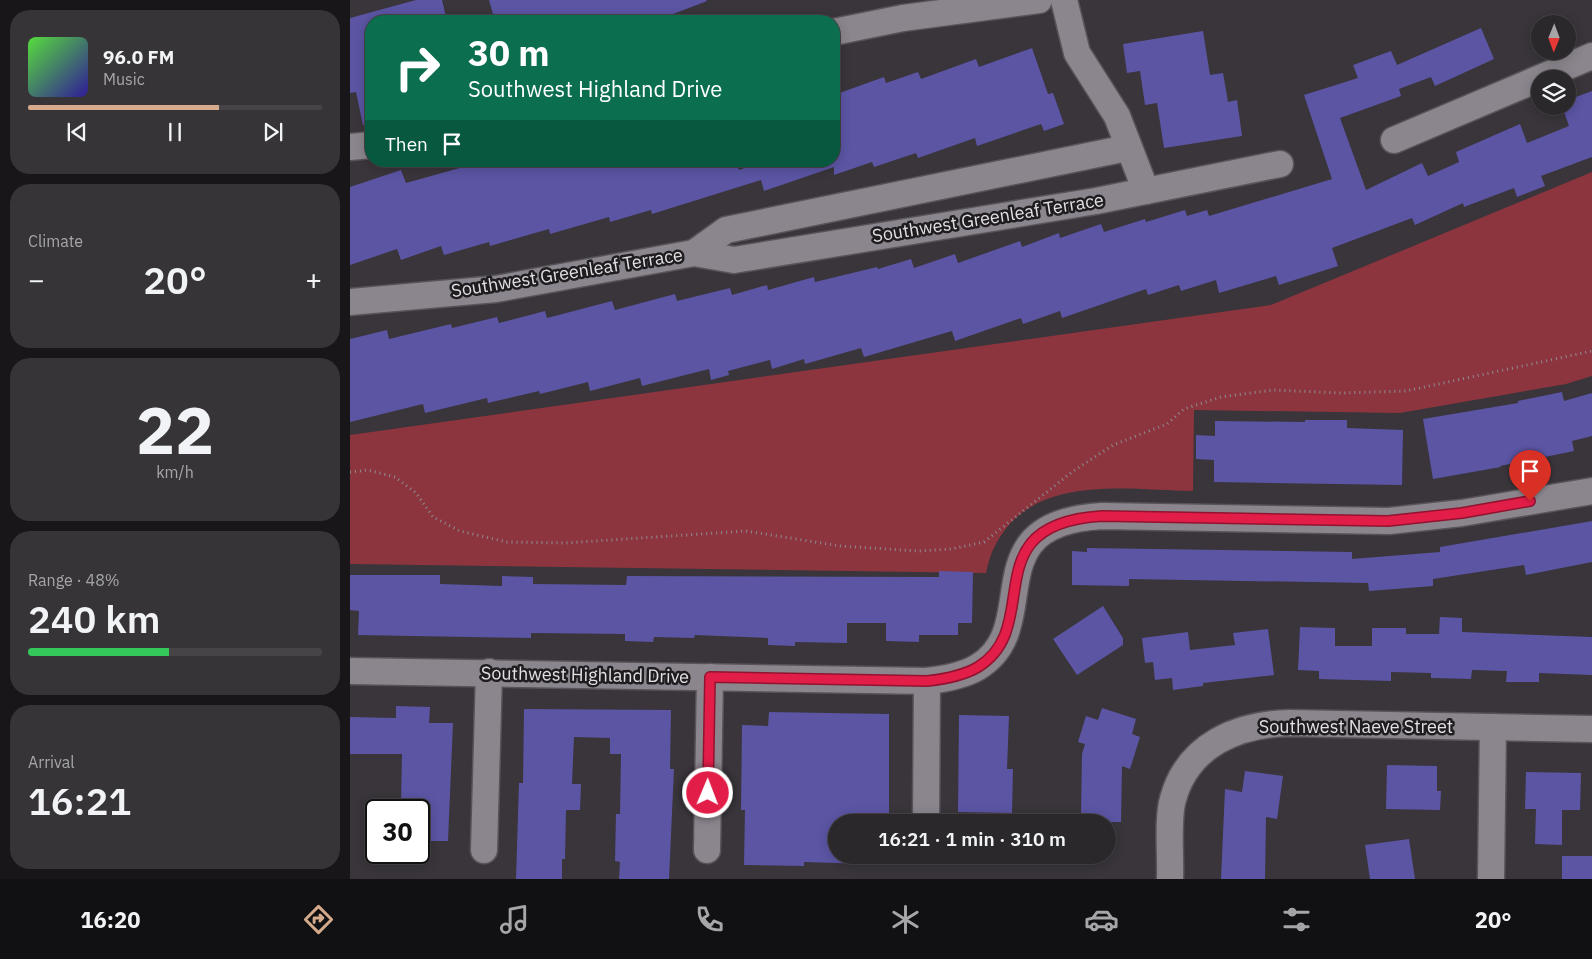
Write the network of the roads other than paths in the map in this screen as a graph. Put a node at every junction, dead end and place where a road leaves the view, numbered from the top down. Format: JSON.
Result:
{"nodes":[{"id":1,"x":1039,"y":0,"type":"edge"},
{"id":2,"x":1064,"y":0,"type":"edge"},
{"id":3,"x":840,"y":31,"type":"edge"},
{"id":4,"x":1592,"y":56,"type":"edge"},
{"id":5,"x":1394,"y":140,"type":"dead end"},
{"id":6,"x":365,"y":146,"type":"edge"},
{"id":7,"x":350,"y":147,"type":"edge"},
{"id":8,"x":1127,"y":148,"type":"junction"},
{"id":9,"x":1280,"y":164,"type":"dead end"},
{"id":10,"x":1146,"y":191,"type":"junction"},
{"id":11,"x":694,"y":253,"type":"junction"},
{"id":12,"x":350,"y":302,"type":"edge"},
{"id":13,"x":1592,"y":490,"type":"edge"},
{"id":14,"x":350,"y":672,"type":"edge"},
{"id":15,"x":489,"y":672,"type":"junction"},
{"id":16,"x":710,"y":677,"type":"junction"},
{"id":17,"x":927,"y":681,"type":"junction"},
{"id":18,"x":1493,"y":727,"type":"junction"},
{"id":19,"x":1592,"y":729,"type":"edge"},
{"id":20,"x":926,"y":814,"type":"edge"},
{"id":21,"x":484,"y":850,"type":"dead end"},
{"id":22,"x":708,"y":850,"type":"dead end"},
{"id":23,"x":1170,"y":879,"type":"edge"},
{"id":24,"x":1491,"y":879,"type":"edge"}],
"edges":[{"from":1,"to":3,"type":"street"},
{"from":2,"to":8,"type":"street"},
{"from":4,"to":5,"type":"street"},
{"from":6,"to":7,"type":"street"},
{"from":8,"to":10,"type":"street"},
{"from":8,"to":11,"type":"street","name":"Southwest Greenleaf Terrace"},
{"from":9,"to":10,"type":"street","name":"Southwest Greenleaf Terrace"},
{"from":10,"to":11,"type":"street","name":"Southwest Greenleaf Terrace"},
{"from":11,"to":12,"type":"street","name":"Southwest Greenleaf Terrace"},
{"from":13,"to":17,"type":"street","name":"Southwest Highland Drive"},
{"from":14,"to":15,"type":"street","name":"Southwest Highland Drive"},
{"from":15,"to":16,"type":"street","name":"Southwest Highland Drive"},
{"from":15,"to":21,"type":"street"},
{"from":16,"to":17,"type":"street","name":"Southwest Highland Drive"},
{"from":16,"to":22,"type":"street"},
{"from":17,"to":20,"type":"street"},
{"from":18,"to":19,"type":"street","name":"Southwest Naeve Street"},
{"from":18,"to":23,"type":"street","name":"Southwest Naeve Street"},
{"from":18,"to":24,"type":"street"}]}
